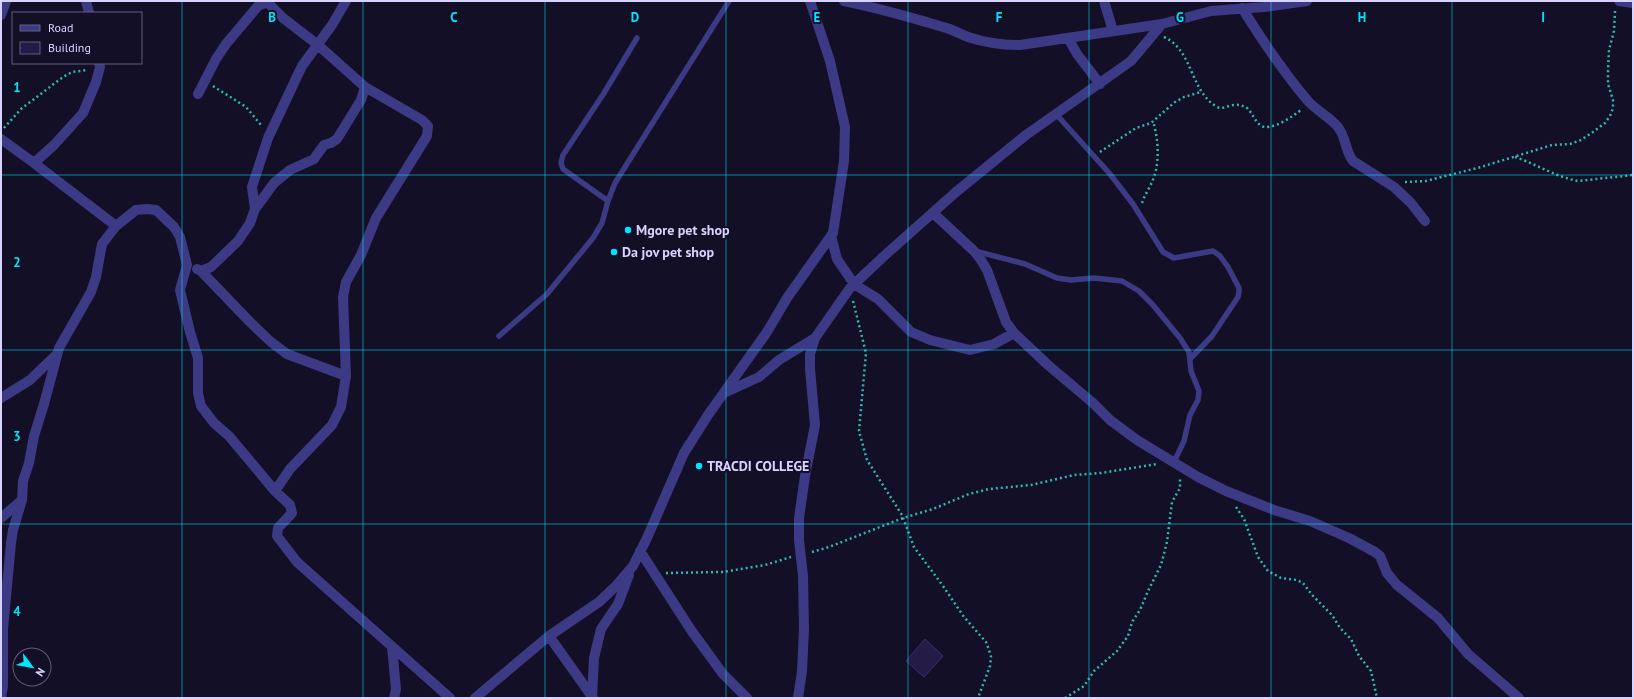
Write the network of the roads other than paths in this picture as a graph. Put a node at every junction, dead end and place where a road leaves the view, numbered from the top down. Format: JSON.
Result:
{"nodes":[{"id":1,"x":6,"y":1,"type":"edge"},
{"id":2,"x":86,"y":1,"type":"edge"},
{"id":3,"x":346,"y":1,"type":"edge"},
{"id":4,"x":729,"y":1,"type":"edge"},
{"id":5,"x":810,"y":1,"type":"edge"},
{"id":6,"x":844,"y":1,"type":"edge"},
{"id":7,"x":1104,"y":1,"type":"edge"},
{"id":8,"x":1307,"y":1,"type":"edge"},
{"id":9,"x":1633,"y":2,"type":"edge"},
{"id":10,"x":1617,"y":4,"type":"edge"},
{"id":11,"x":1242,"y":8,"type":"junction"},
{"id":12,"x":89,"y":12,"type":"edge"},
{"id":13,"x":1,"y":15,"type":"edge"},
{"id":14,"x":1162,"y":24,"type":"junction"},
{"id":15,"x":1113,"y":31,"type":"junction"},
{"id":16,"x":637,"y":38,"type":"dead end"},
{"id":17,"x":1068,"y":38,"type":"junction"},
{"id":18,"x":318,"y":45,"type":"junction"},
{"id":19,"x":100,"y":65,"type":"edge"},
{"id":20,"x":1100,"y":84,"type":"junction"},
{"id":21,"x":365,"y":87,"type":"junction"},
{"id":22,"x":198,"y":94,"type":"dead end"},
{"id":23,"x":1056,"y":114,"type":"junction"},
{"id":24,"x":1,"y":139,"type":"edge"},
{"id":25,"x":34,"y":163,"type":"junction"},
{"id":26,"x":608,"y":201,"type":"junction"},
{"id":27,"x":255,"y":209,"type":"junction"},
{"id":28,"x":933,"y":213,"type":"junction"},
{"id":29,"x":1425,"y":221,"type":"dead end"},
{"id":30,"x":116,"y":226,"type":"junction"},
{"id":31,"x":831,"y":236,"type":"junction"},
{"id":32,"x":974,"y":251,"type":"junction"},
{"id":33,"x":187,"y":266,"type":"junction"},
{"id":34,"x":201,"y":271,"type":"junction"},
{"id":35,"x":852,"y":286,"type":"junction"},
{"id":36,"x":1014,"y":333,"type":"junction"},
{"id":37,"x":499,"y":336,"type":"dead end"},
{"id":38,"x":814,"y":338,"type":"junction"},
{"id":39,"x":57,"y":354,"type":"junction"},
{"id":40,"x":1190,"y":359,"type":"junction"},
{"id":41,"x":346,"y":376,"type":"junction"},
{"id":42,"x":725,"y":392,"type":"junction"},
{"id":43,"x":1,"y":398,"type":"edge"},
{"id":44,"x":1175,"y":463,"type":"junction"},
{"id":45,"x":275,"y":491,"type":"junction"},
{"id":46,"x":22,"y":500,"type":"junction"},
{"id":47,"x":1,"y":518,"type":"edge"},
{"id":48,"x":640,"y":551,"type":"junction"},
{"id":49,"x":632,"y":566,"type":"junction"},
{"id":50,"x":549,"y":636,"type":"junction"},
{"id":51,"x":392,"y":648,"type":"junction"},
{"id":52,"x":1,"y":698,"type":"edge"},
{"id":53,"x":394,"y":698,"type":"edge"},
{"id":54,"x":450,"y":698,"type":"edge"},
{"id":55,"x":475,"y":698,"type":"edge"},
{"id":56,"x":593,"y":698,"type":"edge"},
{"id":57,"x":747,"y":698,"type":"edge"},
{"id":58,"x":798,"y":698,"type":"edge"},
{"id":59,"x":1519,"y":698,"type":"edge"}],
"edges":[{"from":1,"to":13,"type":"street"},
{"from":2,"to":12,"type":"street"},
{"from":3,"to":18,"type":"street"},
{"from":4,"to":26,"type":"lane"},
{"from":5,"to":31,"type":"street"},
{"from":6,"to":17,"type":"street"},
{"from":7,"to":15,"type":"street"},
{"from":8,"to":11,"type":"street"},
{"from":9,"to":10,"type":"street"},
{"from":11,"to":14,"type":"street"},
{"from":11,"to":29,"type":"street"},
{"from":14,"to":15,"type":"street"},
{"from":14,"to":20,"type":"street"},
{"from":15,"to":17,"type":"street"},
{"from":16,"to":26,"type":"lane"},
{"from":17,"to":20,"type":"street"},
{"from":18,"to":21,"type":"street"},
{"from":18,"to":22,"type":"street"},
{"from":18,"to":27,"type":"street"},
{"from":19,"to":25,"type":"street"},
{"from":20,"to":23,"type":"street"},
{"from":21,"to":27,"type":"street"},
{"from":21,"to":41,"type":"street"},
{"from":23,"to":28,"type":"street"},
{"from":23,"to":40,"type":"lane"},
{"from":24,"to":25,"type":"street"},
{"from":25,"to":30,"type":"street"},
{"from":26,"to":37,"type":"lane"},
{"from":27,"to":34,"type":"street"},
{"from":28,"to":32,"type":"street"},
{"from":28,"to":35,"type":"street"},
{"from":30,"to":33,"type":"street"},
{"from":30,"to":39,"type":"street"},
{"from":31,"to":35,"type":"street"},
{"from":31,"to":42,"type":"street"},
{"from":32,"to":36,"type":"street"},
{"from":32,"to":40,"type":"lane"},
{"from":33,"to":34,"type":"street"},
{"from":33,"to":45,"type":"street"},
{"from":34,"to":41,"type":"street"},
{"from":35,"to":36,"type":"street"},
{"from":35,"to":38,"type":"street"},
{"from":36,"to":44,"type":"street"},
{"from":38,"to":42,"type":"street"},
{"from":38,"to":58,"type":"street"},
{"from":39,"to":43,"type":"street"},
{"from":39,"to":46,"type":"street"},
{"from":40,"to":44,"type":"lane"},
{"from":41,"to":45,"type":"street"},
{"from":42,"to":48,"type":"street"},
{"from":44,"to":59,"type":"street"},
{"from":45,"to":51,"type":"street"},
{"from":46,"to":47,"type":"street"},
{"from":46,"to":52,"type":"street"},
{"from":48,"to":49,"type":"street"},
{"from":48,"to":57,"type":"street"},
{"from":49,"to":50,"type":"street"},
{"from":49,"to":56,"type":"street"},
{"from":50,"to":55,"type":"street"},
{"from":50,"to":56,"type":"street"},
{"from":51,"to":53,"type":"street"},
{"from":51,"to":54,"type":"street"}]}
